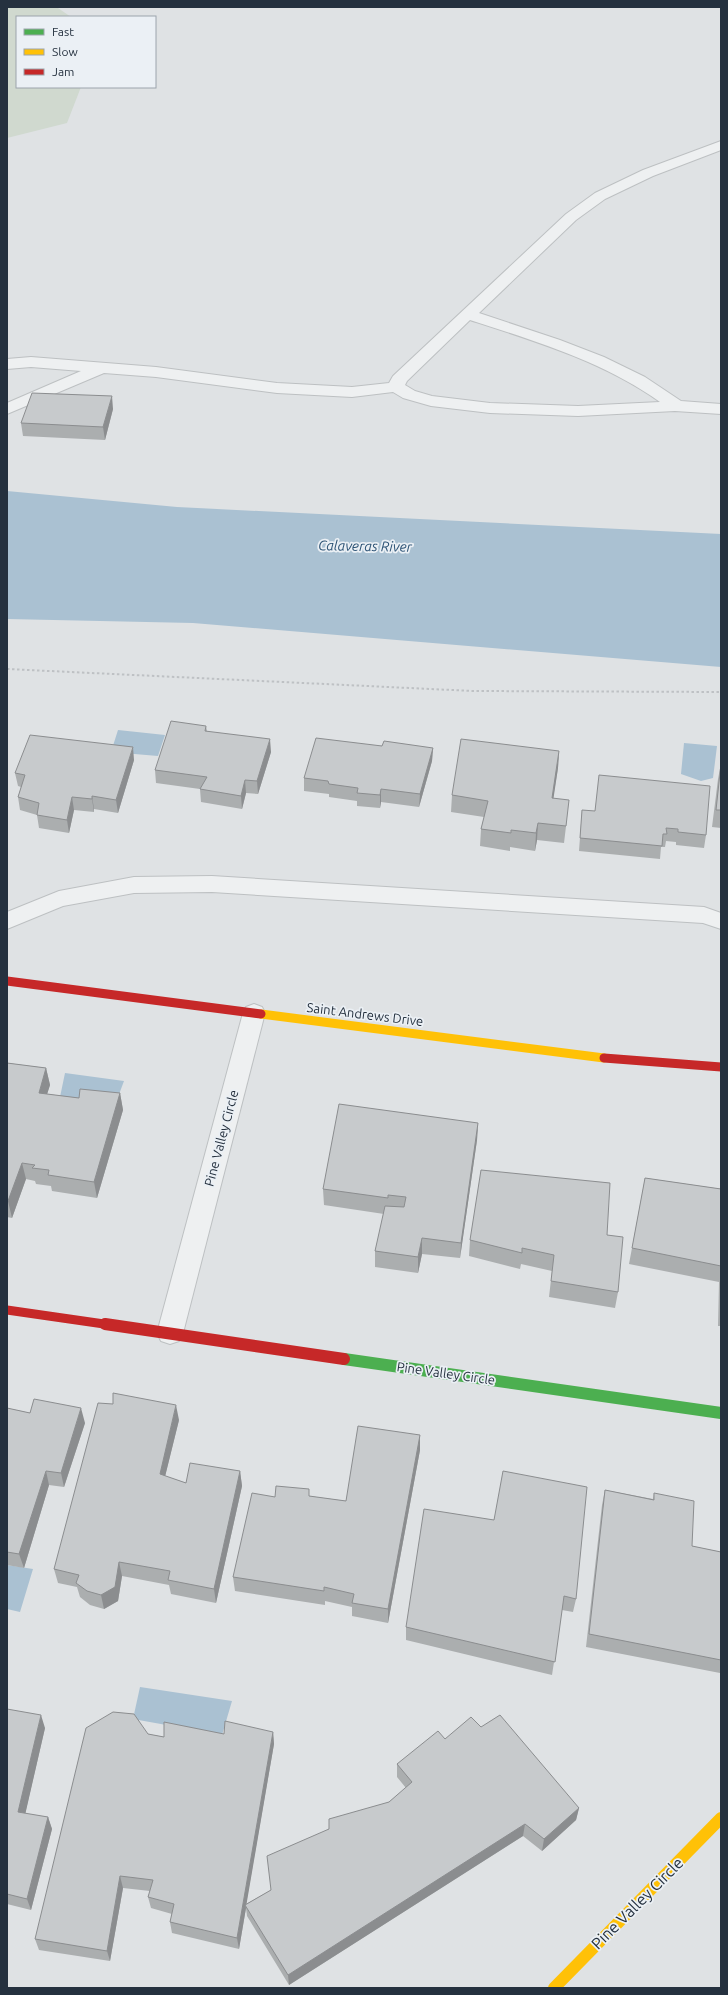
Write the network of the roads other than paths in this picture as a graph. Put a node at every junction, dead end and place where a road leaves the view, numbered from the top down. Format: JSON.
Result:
{"nodes":[{"id":1,"x":721,"y":145,"type":"edge"},
{"id":2,"x":468,"y":314,"type":"junction"},
{"id":3,"x":7,"y":364,"type":"edge"},
{"id":4,"x":102,"y":368,"type":"junction"},
{"id":5,"x":396,"y":387,"type":"junction"},
{"id":6,"x":677,"y":406,"type":"junction"},
{"id":7,"x":7,"y":409,"type":"edge"},
{"id":8,"x":721,"y":409,"type":"edge"},
{"id":9,"x":7,"y":921,"type":"edge"},
{"id":10,"x":721,"y":921,"type":"edge"},
{"id":11,"x":7,"y":981,"type":"edge"},
{"id":12,"x":254,"y":1013,"type":"junction"},
{"id":13,"x":721,"y":1067,"type":"edge"},
{"id":14,"x":7,"y":1310,"type":"edge"},
{"id":15,"x":170,"y":1333,"type":"junction"},
{"id":16,"x":721,"y":1413,"type":"edge"},
{"id":17,"x":721,"y":1818,"type":"edge"},
{"id":18,"x":554,"y":1988,"type":"edge"}],
"edges":[{"from":1,"to":2,"type":"street"},
{"from":2,"to":5,"type":"street"},
{"from":2,"to":6,"type":"street"},
{"from":3,"to":4,"type":"street"},
{"from":4,"to":5,"type":"street"},
{"from":4,"to":7,"type":"street"},
{"from":5,"to":6,"type":"street"},
{"from":6,"to":8,"type":"street"},
{"from":9,"to":10,"type":"street"},
{"from":11,"to":12,"type":"street","name":"Saint Andrews Drive"},
{"from":12,"to":13,"type":"street","name":"Saint Andrews Drive"},
{"from":12,"to":15,"type":"street","name":"Pine Valley Circle"},
{"from":14,"to":15,"type":"street","name":"Pine Valley Circle"},
{"from":15,"to":16,"type":"street","name":"Pine Valley Circle"},
{"from":17,"to":18,"type":"street","name":"Pine Valley Circle"}]}
